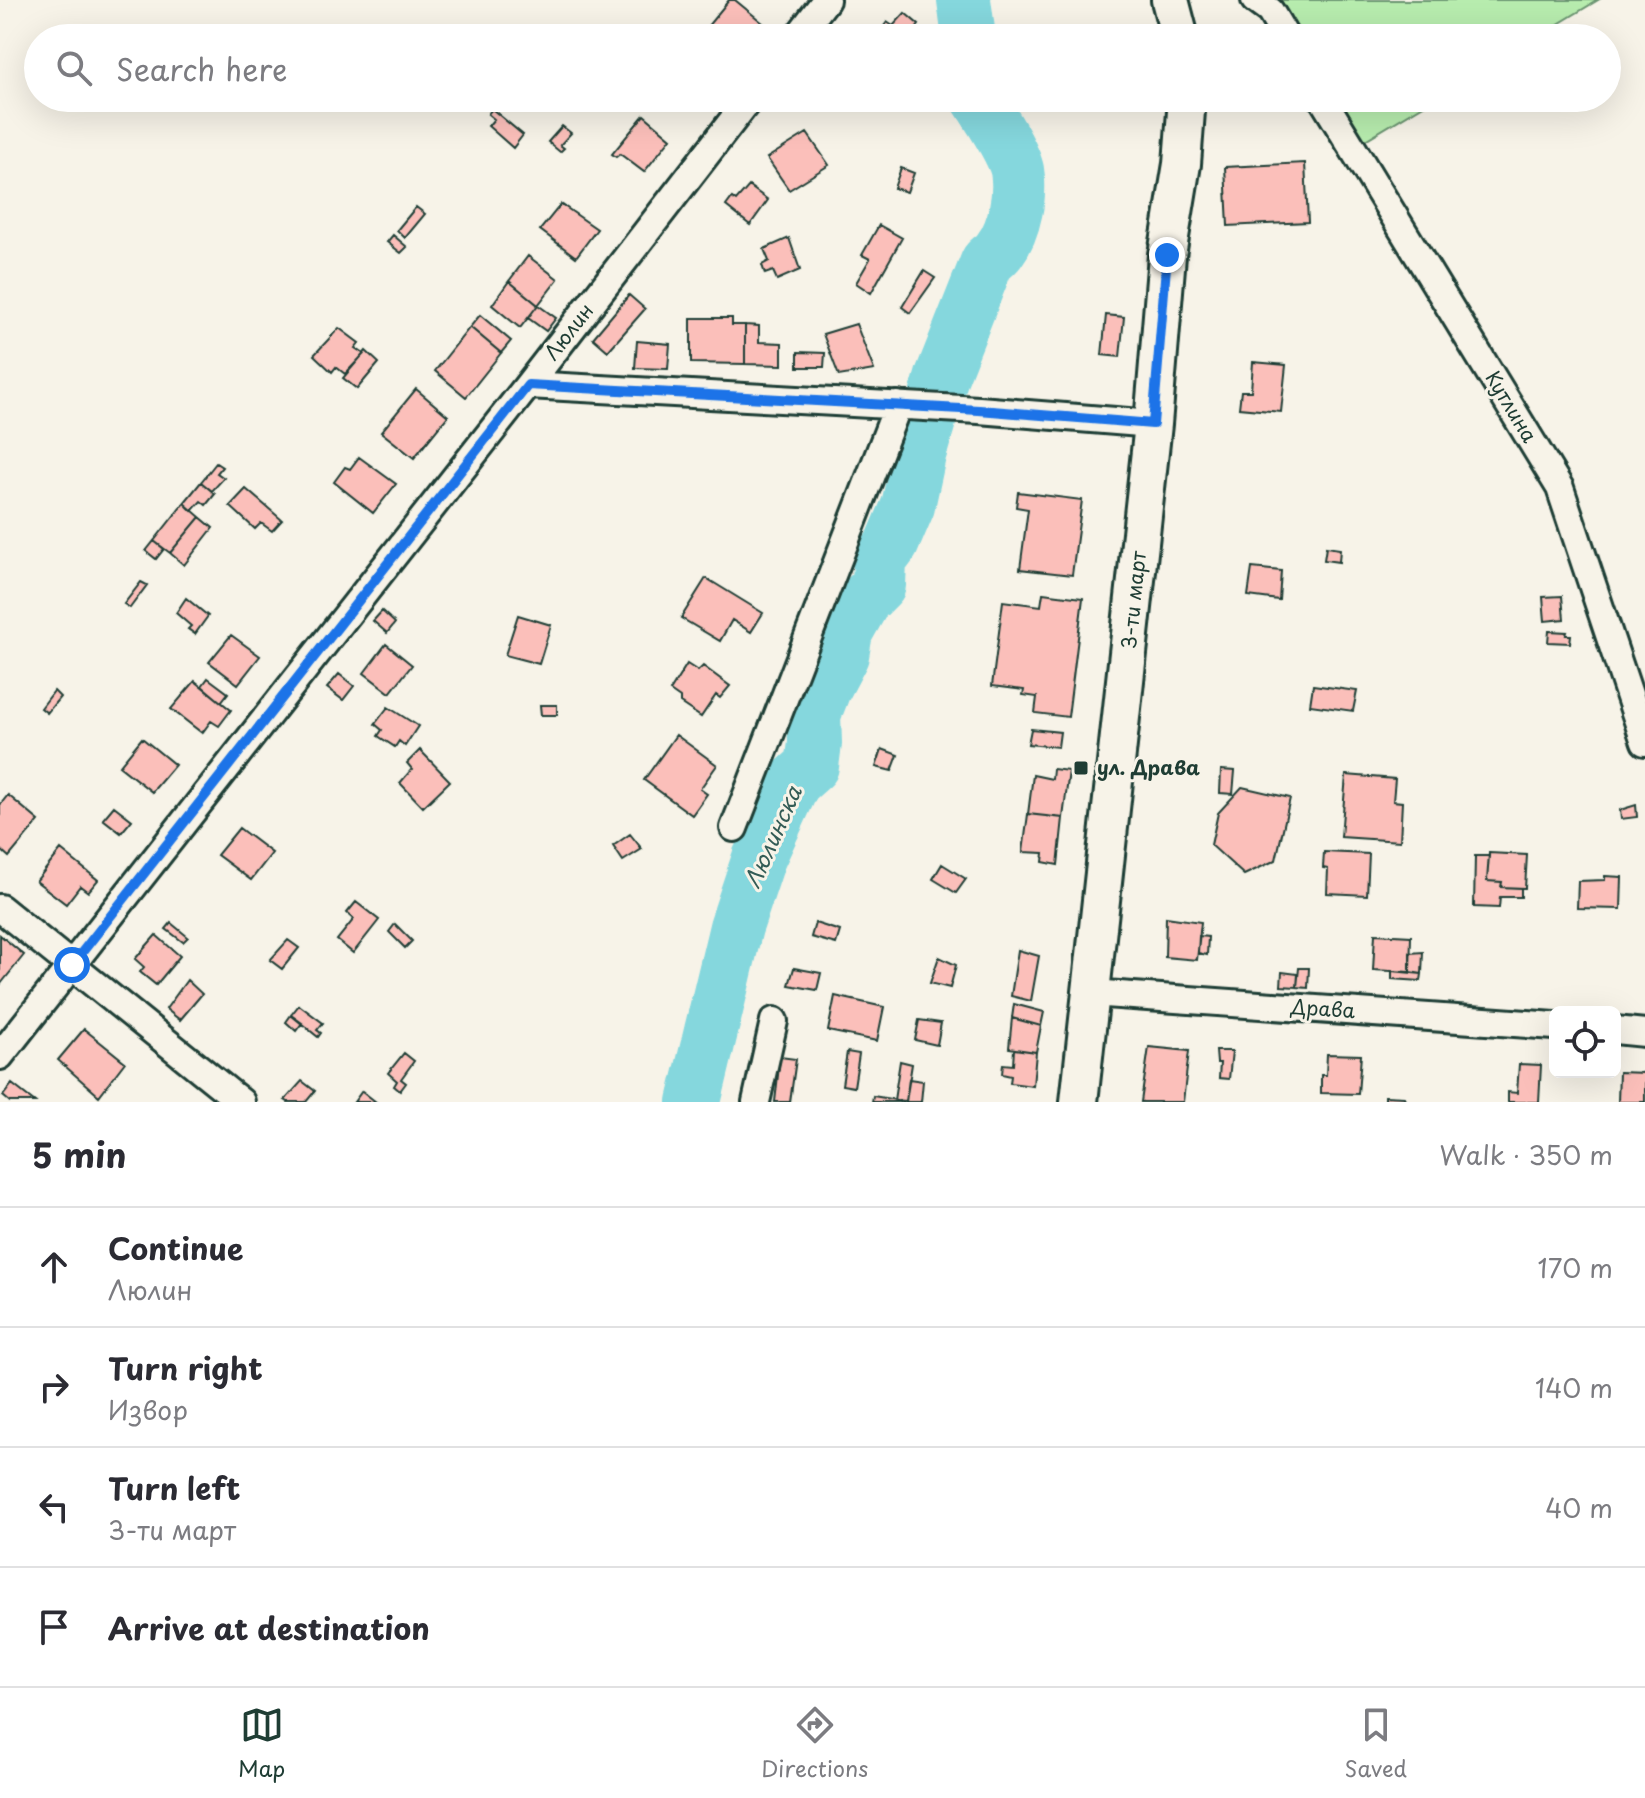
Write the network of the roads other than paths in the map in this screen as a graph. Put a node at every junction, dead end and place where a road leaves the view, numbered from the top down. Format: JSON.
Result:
{"nodes":[{"id":1,"x":826,"y":0,"type":"edge"},
{"id":2,"x":1170,"y":0,"type":"edge"},
{"id":3,"x":1255,"y":0,"type":"edge"},
{"id":4,"x":808,"y":24,"type":"edge"},
{"id":5,"x":1176,"y":24,"type":"edge"},
{"id":6,"x":1278,"y":24,"type":"edge"},
{"id":7,"x":739,"y":112,"type":"edge"},
{"id":8,"x":1186,"y":112,"type":"edge"},
{"id":9,"x":1331,"y":112,"type":"edge"},
{"id":10,"x":528,"y":385,"type":"junction"},
{"id":11,"x":898,"y":405,"type":"junction"},
{"id":12,"x":1153,"y":424,"type":"junction"},
{"id":13,"x":1645,"y":742,"type":"edge"},
{"id":14,"x":734,"y":828,"type":"dead end"},
{"id":15,"x":0,"y":908,"type":"edge"},
{"id":16,"x":72,"y":965,"type":"junction"},
{"id":17,"x":1091,"y":993,"type":"junction"},
{"id":18,"x":774,"y":1021,"type":"dead end"},
{"id":19,"x":1549,"y":1026,"type":"edge"},
{"id":20,"x":1621,"y":1031,"type":"edge"},
{"id":21,"x":1645,"y":1033,"type":"edge"},
{"id":22,"x":0,"y":1056,"type":"edge"},
{"id":23,"x":241,"y":1102,"type":"edge"},
{"id":24,"x":756,"y":1102,"type":"edge"},
{"id":25,"x":1079,"y":1102,"type":"edge"}],
"edges":[{"from":1,"to":4,"type":"street"},
{"from":2,"to":5,"type":"street"},
{"from":3,"to":6,"type":"street"},
{"from":7,"to":10,"type":"street","name":"Люлин"},
{"from":8,"to":12,"type":"street","name":"3-ти март"},
{"from":9,"to":13,"type":"street","name":"Кутлина"},
{"from":10,"to":11,"type":"street"},
{"from":10,"to":16,"type":"street","name":"Люлин"},
{"from":11,"to":12,"type":"street"},
{"from":11,"to":14,"type":"street"},
{"from":12,"to":17,"type":"street","name":"3-ти март"},
{"from":15,"to":16,"type":"street"},
{"from":16,"to":22,"type":"street","name":"Люлин"},
{"from":16,"to":23,"type":"street"},
{"from":17,"to":19,"type":"street","name":"Драва"},
{"from":17,"to":25,"type":"street","name":"3-ти март"},
{"from":18,"to":24,"type":"street"},
{"from":20,"to":21,"type":"street"}]}
